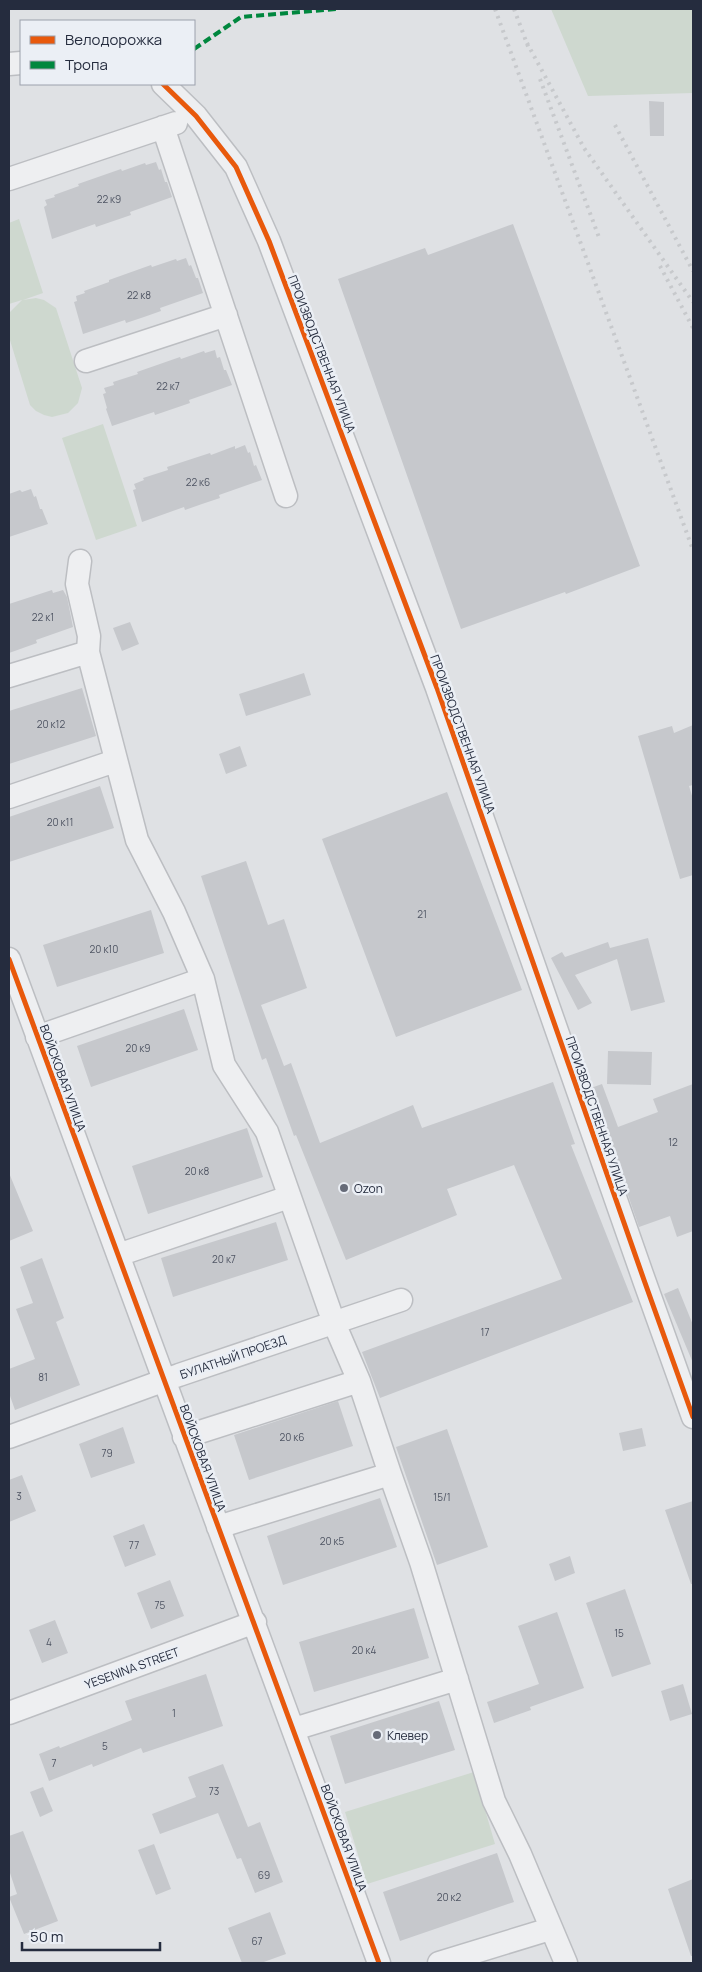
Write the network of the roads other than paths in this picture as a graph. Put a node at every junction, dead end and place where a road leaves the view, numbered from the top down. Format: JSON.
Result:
{"nodes":[{"id":1,"x":164,"y":85,"type":"edge"},
{"id":2,"x":196,"y":116,"type":"junction"},
{"id":3,"x":163,"y":128,"type":"junction"},
{"id":4,"x":9,"y":178,"type":"edge"},
{"id":5,"x":226,"y":315,"type":"junction"},
{"id":6,"x":86,"y":360,"type":"dead end"},
{"id":7,"x":286,"y":496,"type":"dead end"},
{"id":8,"x":80,"y":561,"type":"dead end"},
{"id":9,"x":88,"y":652,"type":"junction"},
{"id":10,"x":9,"y":676,"type":"edge"},
{"id":11,"x":115,"y":761,"type":"junction"},
{"id":12,"x":9,"y":797,"type":"edge"},
{"id":13,"x":9,"y":960,"type":"edge"},
{"id":14,"x":203,"y":979,"type":"junction"},
{"id":15,"x":37,"y":1037,"type":"junction"},
{"id":16,"x":289,"y":1197,"type":"junction"},
{"id":17,"x":118,"y":1255,"type":"junction"},
{"id":18,"x":401,"y":1300,"type":"dead end"},
{"id":19,"x":334,"y":1323,"type":"junction"},
{"id":20,"x":164,"y":1380,"type":"junction"},
{"id":21,"x":359,"y":1381,"type":"junction"},
{"id":22,"x":693,"y":1416,"type":"edge"},
{"id":23,"x":9,"y":1437,"type":"edge"},
{"id":24,"x":184,"y":1437,"type":"junction"},
{"id":25,"x":390,"y":1474,"type":"junction"},
{"id":26,"x":218,"y":1527,"type":"junction"},
{"id":27,"x":255,"y":1622,"type":"junction"},
{"id":28,"x":457,"y":1679,"type":"junction"},
{"id":29,"x":9,"y":1713,"type":"edge"},
{"id":30,"x":294,"y":1729,"type":"junction"},
{"id":31,"x":550,"y":1929,"type":"junction"},
{"id":32,"x":380,"y":1963,"type":"edge"},
{"id":33,"x":439,"y":1963,"type":"edge"},
{"id":34,"x":566,"y":1963,"type":"edge"}],
"edges":[{"from":1,"to":2,"type":"street","name":"ПРОИЗВОДСТВЕННАЯ УЛИЦА"},
{"from":2,"to":3,"type":"street"},
{"from":2,"to":22,"type":"street","name":"ПРОИЗВОДСТВЕННАЯ УЛИЦА"},
{"from":3,"to":4,"type":"street"},
{"from":3,"to":5,"type":"street"},
{"from":5,"to":6,"type":"street"},
{"from":5,"to":7,"type":"street"},
{"from":8,"to":9,"type":"street"},
{"from":9,"to":10,"type":"street"},
{"from":9,"to":11,"type":"street"},
{"from":11,"to":12,"type":"street"},
{"from":11,"to":14,"type":"street"},
{"from":13,"to":15,"type":"street","name":"ВОЙСКОВАЯ УЛИЦА"},
{"from":14,"to":15,"type":"street"},
{"from":14,"to":16,"type":"street"},
{"from":15,"to":17,"type":"street","name":"ВОЙСКОВАЯ УЛИЦА"},
{"from":16,"to":17,"type":"street"},
{"from":16,"to":19,"type":"street"},
{"from":17,"to":20,"type":"street","name":"ВОЙСКОВАЯ УЛИЦА"},
{"from":18,"to":19,"type":"street","name":"БУЛАТНЫЙ ПРОЕЗД"},
{"from":19,"to":20,"type":"street","name":"БУЛАТНЫЙ ПРОЕЗД"},
{"from":19,"to":21,"type":"street"},
{"from":20,"to":23,"type":"street","name":"БУЛАТНЫЙ ПРОЕЗД"},
{"from":20,"to":24,"type":"street","name":"ВОЙСКОВАЯ УЛИЦА"},
{"from":21,"to":24,"type":"street"},
{"from":21,"to":25,"type":"street"},
{"from":24,"to":26,"type":"street","name":"ВОЙСКОВАЯ УЛИЦА"},
{"from":25,"to":26,"type":"street"},
{"from":25,"to":28,"type":"street"},
{"from":26,"to":27,"type":"street","name":"ВОЙСКОВАЯ УЛИЦА"},
{"from":27,"to":29,"type":"street","name":"YESENINA STREET"},
{"from":27,"to":30,"type":"street","name":"ВОЙСКОВАЯ УЛИЦА"},
{"from":28,"to":30,"type":"street"},
{"from":28,"to":31,"type":"street"},
{"from":30,"to":32,"type":"street","name":"ВОЙСКОВАЯ УЛИЦА"},
{"from":31,"to":33,"type":"street"},
{"from":31,"to":34,"type":"street"}]}
